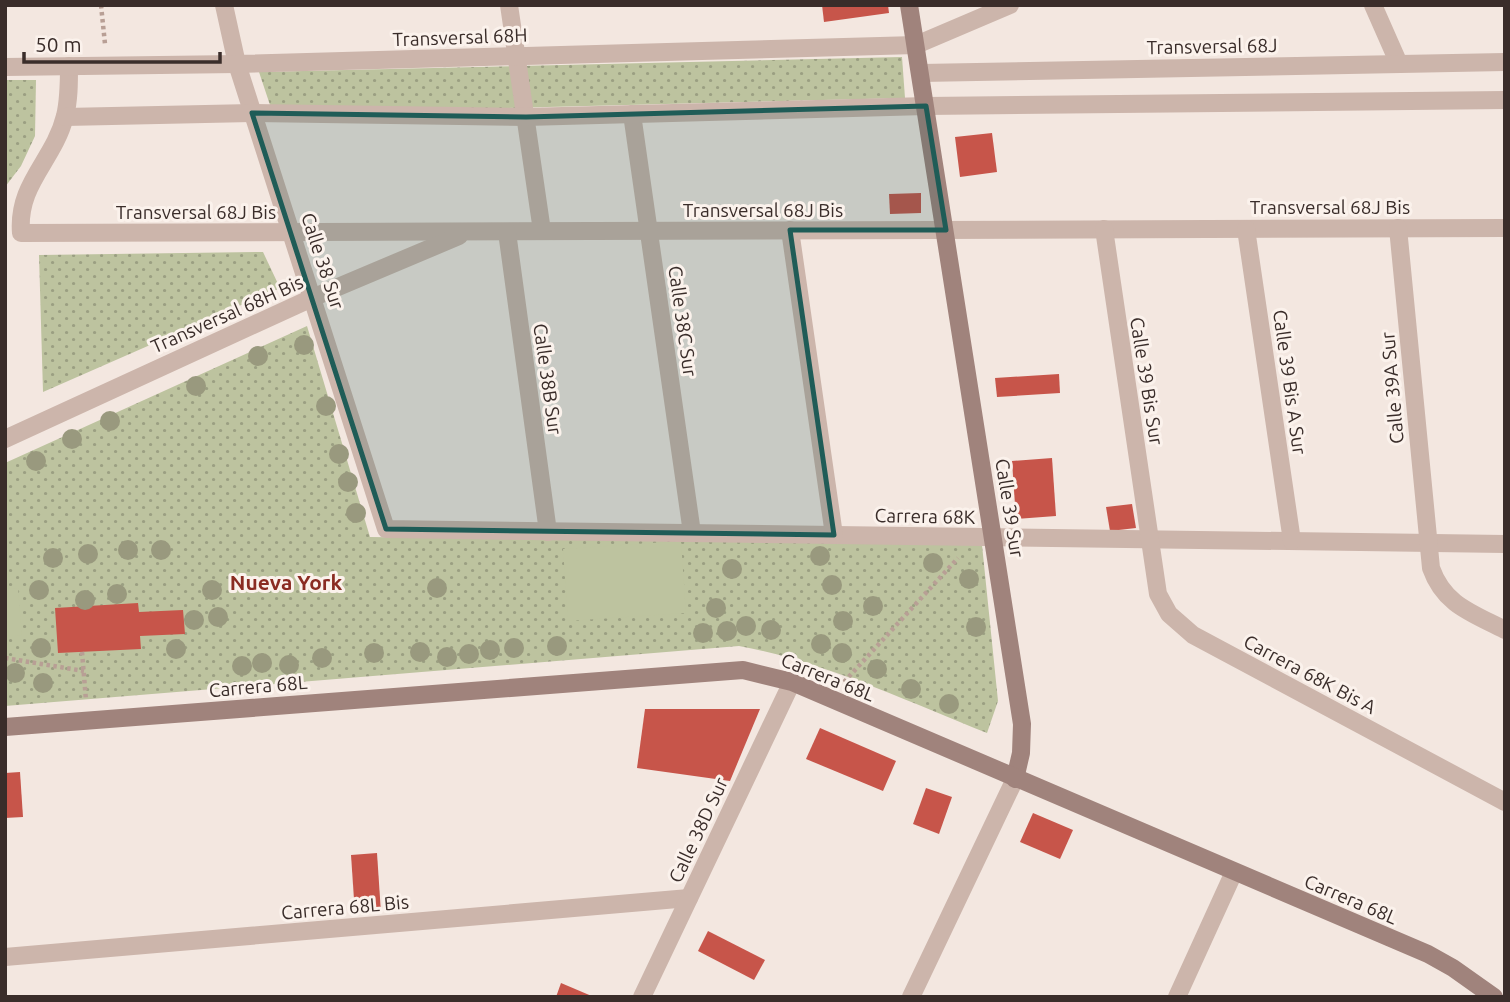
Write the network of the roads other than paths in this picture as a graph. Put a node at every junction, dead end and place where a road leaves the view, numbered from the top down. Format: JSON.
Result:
{"nodes":[{"id":1,"x":224,"y":5,"type":"edge"},
{"id":2,"x":509,"y":5,"type":"edge"},
{"id":3,"x":909,"y":5,"type":"edge"},
{"id":4,"x":1010,"y":5,"type":"edge"},
{"id":5,"x":1373,"y":5,"type":"edge"},
{"id":6,"x":916,"y":45,"type":"junction"},
{"id":7,"x":518,"y":56,"type":"junction"},
{"id":8,"x":1505,"y":62,"type":"edge"},
{"id":9,"x":237,"y":64,"type":"junction"},
{"id":10,"x":1399,"y":64,"type":"junction"},
{"id":11,"x":69,"y":66,"type":"junction"},
{"id":12,"x":5,"y":67,"type":"edge"},
{"id":13,"x":920,"y":73,"type":"junction"},
{"id":14,"x":1505,"y":100,"type":"edge"},
{"id":15,"x":926,"y":106,"type":"junction"},
{"id":16,"x":253,"y":113,"type":"junction"},
{"id":17,"x":632,"y":114,"type":"junction"},
{"id":18,"x":65,"y":117,"type":"junction"},
{"id":19,"x":526,"y":117,"type":"junction"},
{"id":20,"x":1398,"y":228,"type":"junction"},
{"id":21,"x":1505,"y":228,"type":"edge"},
{"id":22,"x":1104,"y":229,"type":"junction"},
{"id":23,"x":1246,"y":229,"type":"junction"},
{"id":24,"x":790,"y":230,"type":"junction"},
{"id":25,"x":946,"y":230,"type":"junction"},
{"id":26,"x":542,"y":231,"type":"junction"},
{"id":27,"x":649,"y":231,"type":"junction"},
{"id":28,"x":469,"y":232,"type":"junction"},
{"id":29,"x":507,"y":232,"type":"junction"},
{"id":30,"x":291,"y":233,"type":"junction"},
{"id":31,"x":313,"y":298,"type":"junction"},
{"id":32,"x":5,"y":439,"type":"edge"},
{"id":33,"x":386,"y":529,"type":"joint"},
{"id":34,"x":548,"y":531,"type":"junction"},
{"id":35,"x":692,"y":533,"type":"junction"},
{"id":36,"x":834,"y":536,"type":"junction"},
{"id":37,"x":993,"y":537,"type":"junction"},
{"id":38,"x":1150,"y":540,"type":"junction"},
{"id":39,"x":1292,"y":541,"type":"junction"},
{"id":40,"x":1428,"y":543,"type":"junction"},
{"id":41,"x":1505,"y":544,"type":"edge"},
{"id":42,"x":1505,"y":630,"type":"edge"},
{"id":43,"x":792,"y":682,"type":"junction"},
{"id":44,"x":5,"y":727,"type":"edge"},
{"id":45,"x":1015,"y":779,"type":"junction"},
{"id":46,"x":1505,"y":802,"type":"edge"},
{"id":47,"x":1234,"y":872,"type":"junction"},
{"id":48,"x":689,"y":898,"type":"junction"},
{"id":49,"x":5,"y":957,"type":"edge"},
{"id":50,"x":642,"y":997,"type":"edge"},
{"id":51,"x":911,"y":997,"type":"edge"},
{"id":52,"x":1177,"y":997,"type":"edge"},
{"id":53,"x":1494,"y":997,"type":"edge"}],
"edges":[{"from":1,"to":9,"type":"street","name":"Calle 38 Sur"},
{"from":2,"to":7,"type":"street"},
{"from":3,"to":6,"type":"street","name":"Calle 39 Sur"},
{"from":4,"to":6,"type":"street"},
{"from":5,"to":10,"type":"street"},
{"from":6,"to":7,"type":"street","name":"Transversal 68H"},
{"from":6,"to":13,"type":"street","name":"Calle 39 Sur"},
{"from":7,"to":9,"type":"street","name":"Transversal 68H"},
{"from":7,"to":19,"type":"street"},
{"from":8,"to":10,"type":"street","name":"Transversal 68J"},
{"from":9,"to":11,"type":"street","name":"Transversal 68H"},
{"from":9,"to":16,"type":"street","name":"Calle 38 Sur"},
{"from":10,"to":13,"type":"street","name":"Transversal 68J"},
{"from":11,"to":12,"type":"street","name":"Transversal 68H"},
{"from":11,"to":18,"type":"street"},
{"from":13,"to":15,"type":"street","name":"Calle 39 Sur"},
{"from":14,"to":15,"type":"street"},
{"from":15,"to":17,"type":"street"},
{"from":15,"to":25,"type":"street","name":"Calle 39 Sur"},
{"from":16,"to":18,"type":"street"},
{"from":16,"to":19,"type":"street"},
{"from":16,"to":30,"type":"street","name":"Calle 38 Sur"},
{"from":17,"to":19,"type":"street"},
{"from":17,"to":27,"type":"street","name":"Calle 38C Sur"},
{"from":18,"to":30,"type":"street","name":"Transversal 68J Bis"},
{"from":19,"to":26,"type":"street"},
{"from":20,"to":21,"type":"street","name":"Transversal 68J Bis"},
{"from":20,"to":23,"type":"street","name":"Transversal 68J Bis"},
{"from":20,"to":40,"type":"street","name":"Calle 39A Sur"},
{"from":22,"to":23,"type":"street","name":"Transversal 68J Bis"},
{"from":22,"to":25,"type":"street","name":"Transversal 68J Bis"},
{"from":22,"to":38,"type":"street","name":"Calle 39 Bis Sur"},
{"from":23,"to":39,"type":"street","name":"Calle 39 Bis A Sur"},
{"from":24,"to":25,"type":"street","name":"Transversal 68J Bis"},
{"from":24,"to":27,"type":"street","name":"Transversal 68J Bis"},
{"from":24,"to":36,"type":"street"},
{"from":25,"to":37,"type":"street","name":"Calle 39 Sur"},
{"from":26,"to":27,"type":"street","name":"Transversal 68J Bis"},
{"from":26,"to":29,"type":"street","name":"Transversal 68J Bis"},
{"from":27,"to":35,"type":"street","name":"Calle 38C Sur"},
{"from":28,"to":29,"type":"street","name":"Transversal 68J Bis"},
{"from":28,"to":30,"type":"street","name":"Transversal 68J Bis"},
{"from":28,"to":31,"type":"street","name":"Transversal 68H Bis"},
{"from":29,"to":34,"type":"street","name":"Calle 38B Sur"},
{"from":30,"to":31,"type":"street","name":"Calle 38 Sur"},
{"from":31,"to":32,"type":"street","name":"Transversal 68H Bis"},
{"from":31,"to":33,"type":"street","name":"Calle 38 Sur"},
{"from":33,"to":34,"type":"street","name":"Carrera 68K"},
{"from":34,"to":35,"type":"street","name":"Carrera 68K"},
{"from":35,"to":36,"type":"street","name":"Carrera 68K"},
{"from":36,"to":37,"type":"street","name":"Carrera 68K"},
{"from":37,"to":38,"type":"street","name":"Carrera 68K"},
{"from":37,"to":45,"type":"street","name":"Calle 39 Sur"},
{"from":38,"to":39,"type":"street","name":"Carrera 68K"},
{"from":38,"to":46,"type":"street","name":"Carrera 68K Bis A"},
{"from":39,"to":40,"type":"street","name":"Carrera 68K"},
{"from":40,"to":41,"type":"street","name":"Carrera 68K"},
{"from":40,"to":42,"type":"street","name":"Calle 39A Sur"},
{"from":43,"to":44,"type":"street","name":"Carrera 68L"},
{"from":43,"to":45,"type":"street","name":"Carrera 68L"},
{"from":43,"to":48,"type":"street","name":"Calle 38D Sur"},
{"from":45,"to":47,"type":"street","name":"Carrera 68L"},
{"from":45,"to":51,"type":"street","name":"Calle 39 Sur"},
{"from":47,"to":52,"type":"street"},
{"from":47,"to":53,"type":"street","name":"Carrera 68L"},
{"from":48,"to":49,"type":"street","name":"Carrera 68L Bis"},
{"from":48,"to":50,"type":"street","name":"Calle 38D Sur"}]}
